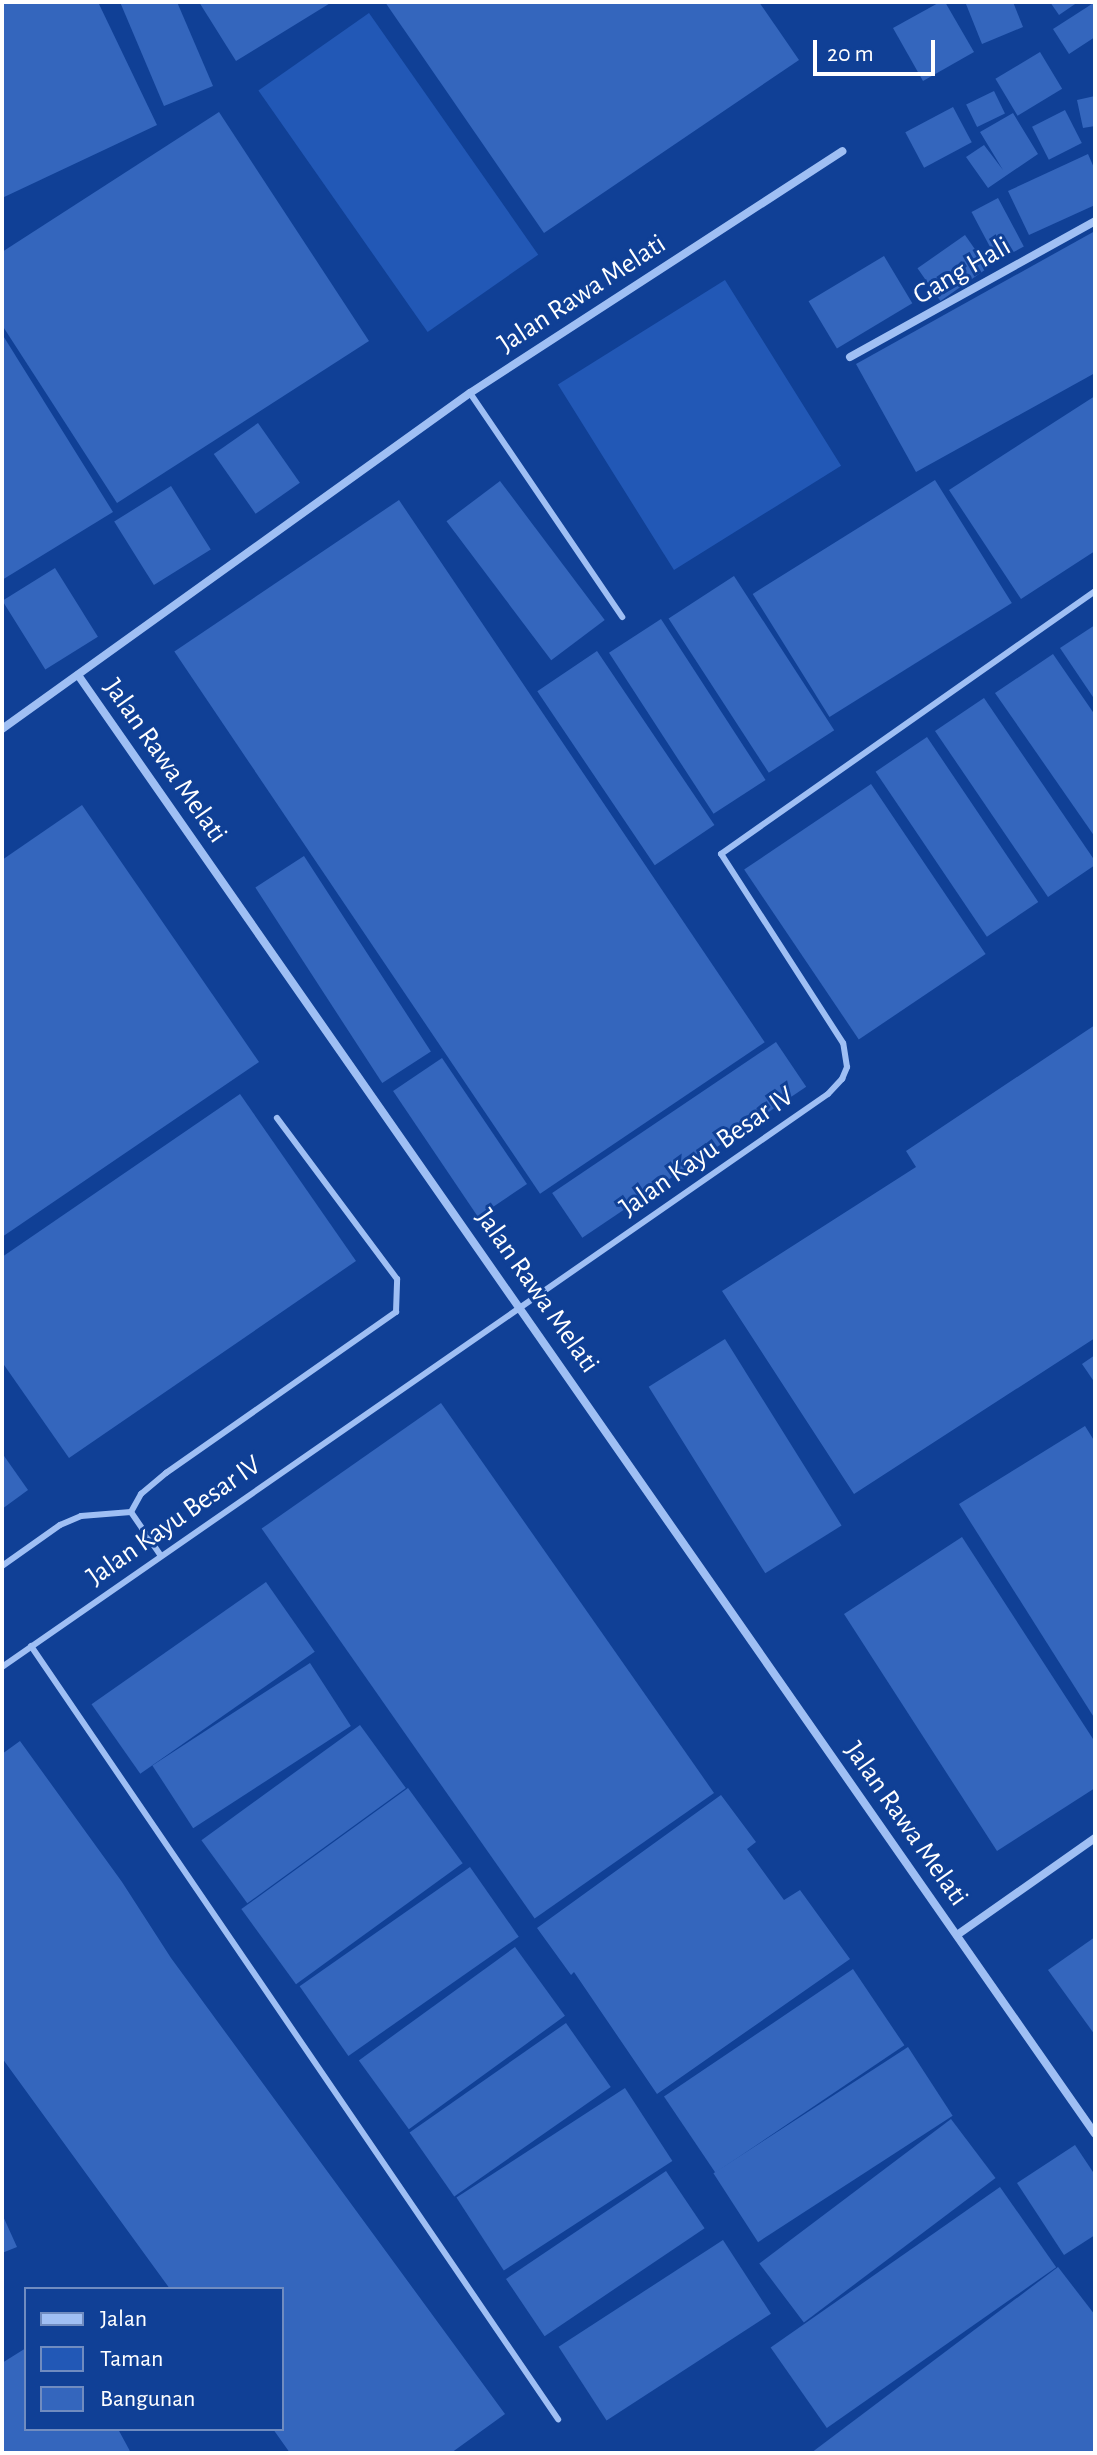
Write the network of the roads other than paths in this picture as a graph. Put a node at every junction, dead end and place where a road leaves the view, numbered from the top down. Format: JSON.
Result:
{"nodes":[{"id":1,"x":842,"y":151,"type":"dead end"},
{"id":2,"x":1095,"y":221,"type":"edge"},
{"id":3,"x":850,"y":357,"type":"dead end"},
{"id":4,"x":470,"y":393,"type":"junction"},
{"id":5,"x":1095,"y":591,"type":"edge"},
{"id":6,"x":622,"y":617,"type":"dead end"},
{"id":7,"x":78,"y":675,"type":"junction"},
{"id":8,"x":2,"y":729,"type":"edge"},
{"id":9,"x":277,"y":1118,"type":"dead end"},
{"id":10,"x":522,"y":1308,"type":"junction"},
{"id":11,"x":131,"y":1512,"type":"junction"},
{"id":12,"x":161,"y":1556,"type":"junction"},
{"id":13,"x":2,"y":1566,"type":"edge"},
{"id":14,"x":31,"y":1646,"type":"junction"},
{"id":15,"x":2,"y":1667,"type":"edge"},
{"id":16,"x":1095,"y":1838,"type":"edge"},
{"id":17,"x":957,"y":1935,"type":"junction"},
{"id":18,"x":1095,"y":2134,"type":"edge"},
{"id":19,"x":558,"y":2419,"type":"dead end"}],
"edges":[{"from":1,"to":4,"type":"street","name":"Jalan Rawa Melati"},
{"from":2,"to":3,"type":"street","name":"Gang Hali"},
{"from":4,"to":6,"type":"lane"},
{"from":4,"to":7,"type":"street","name":"Jalan Rawa Melati"},
{"from":5,"to":10,"type":"lane","name":"Jalan Kayu Besar IV"},
{"from":7,"to":8,"type":"street","name":"Jalan Rawa Melati"},
{"from":7,"to":10,"type":"street","name":"Jalan Rawa Melati"},
{"from":9,"to":11,"type":"lane"},
{"from":10,"to":12,"type":"lane","name":"Jalan Kayu Besar IV"},
{"from":10,"to":17,"type":"street","name":"Jalan Rawa Melati"},
{"from":11,"to":12,"type":"lane"},
{"from":11,"to":13,"type":"lane"},
{"from":12,"to":14,"type":"lane","name":"Jalan Kayu Besar IV"},
{"from":14,"to":15,"type":"lane","name":"Jalan Kayu Besar IV"},
{"from":14,"to":19,"type":"lane"},
{"from":16,"to":17,"type":"street","name":"Jalan Rawa Melati"},
{"from":17,"to":18,"type":"street","name":"Jalan Rawa Melati"}]}
